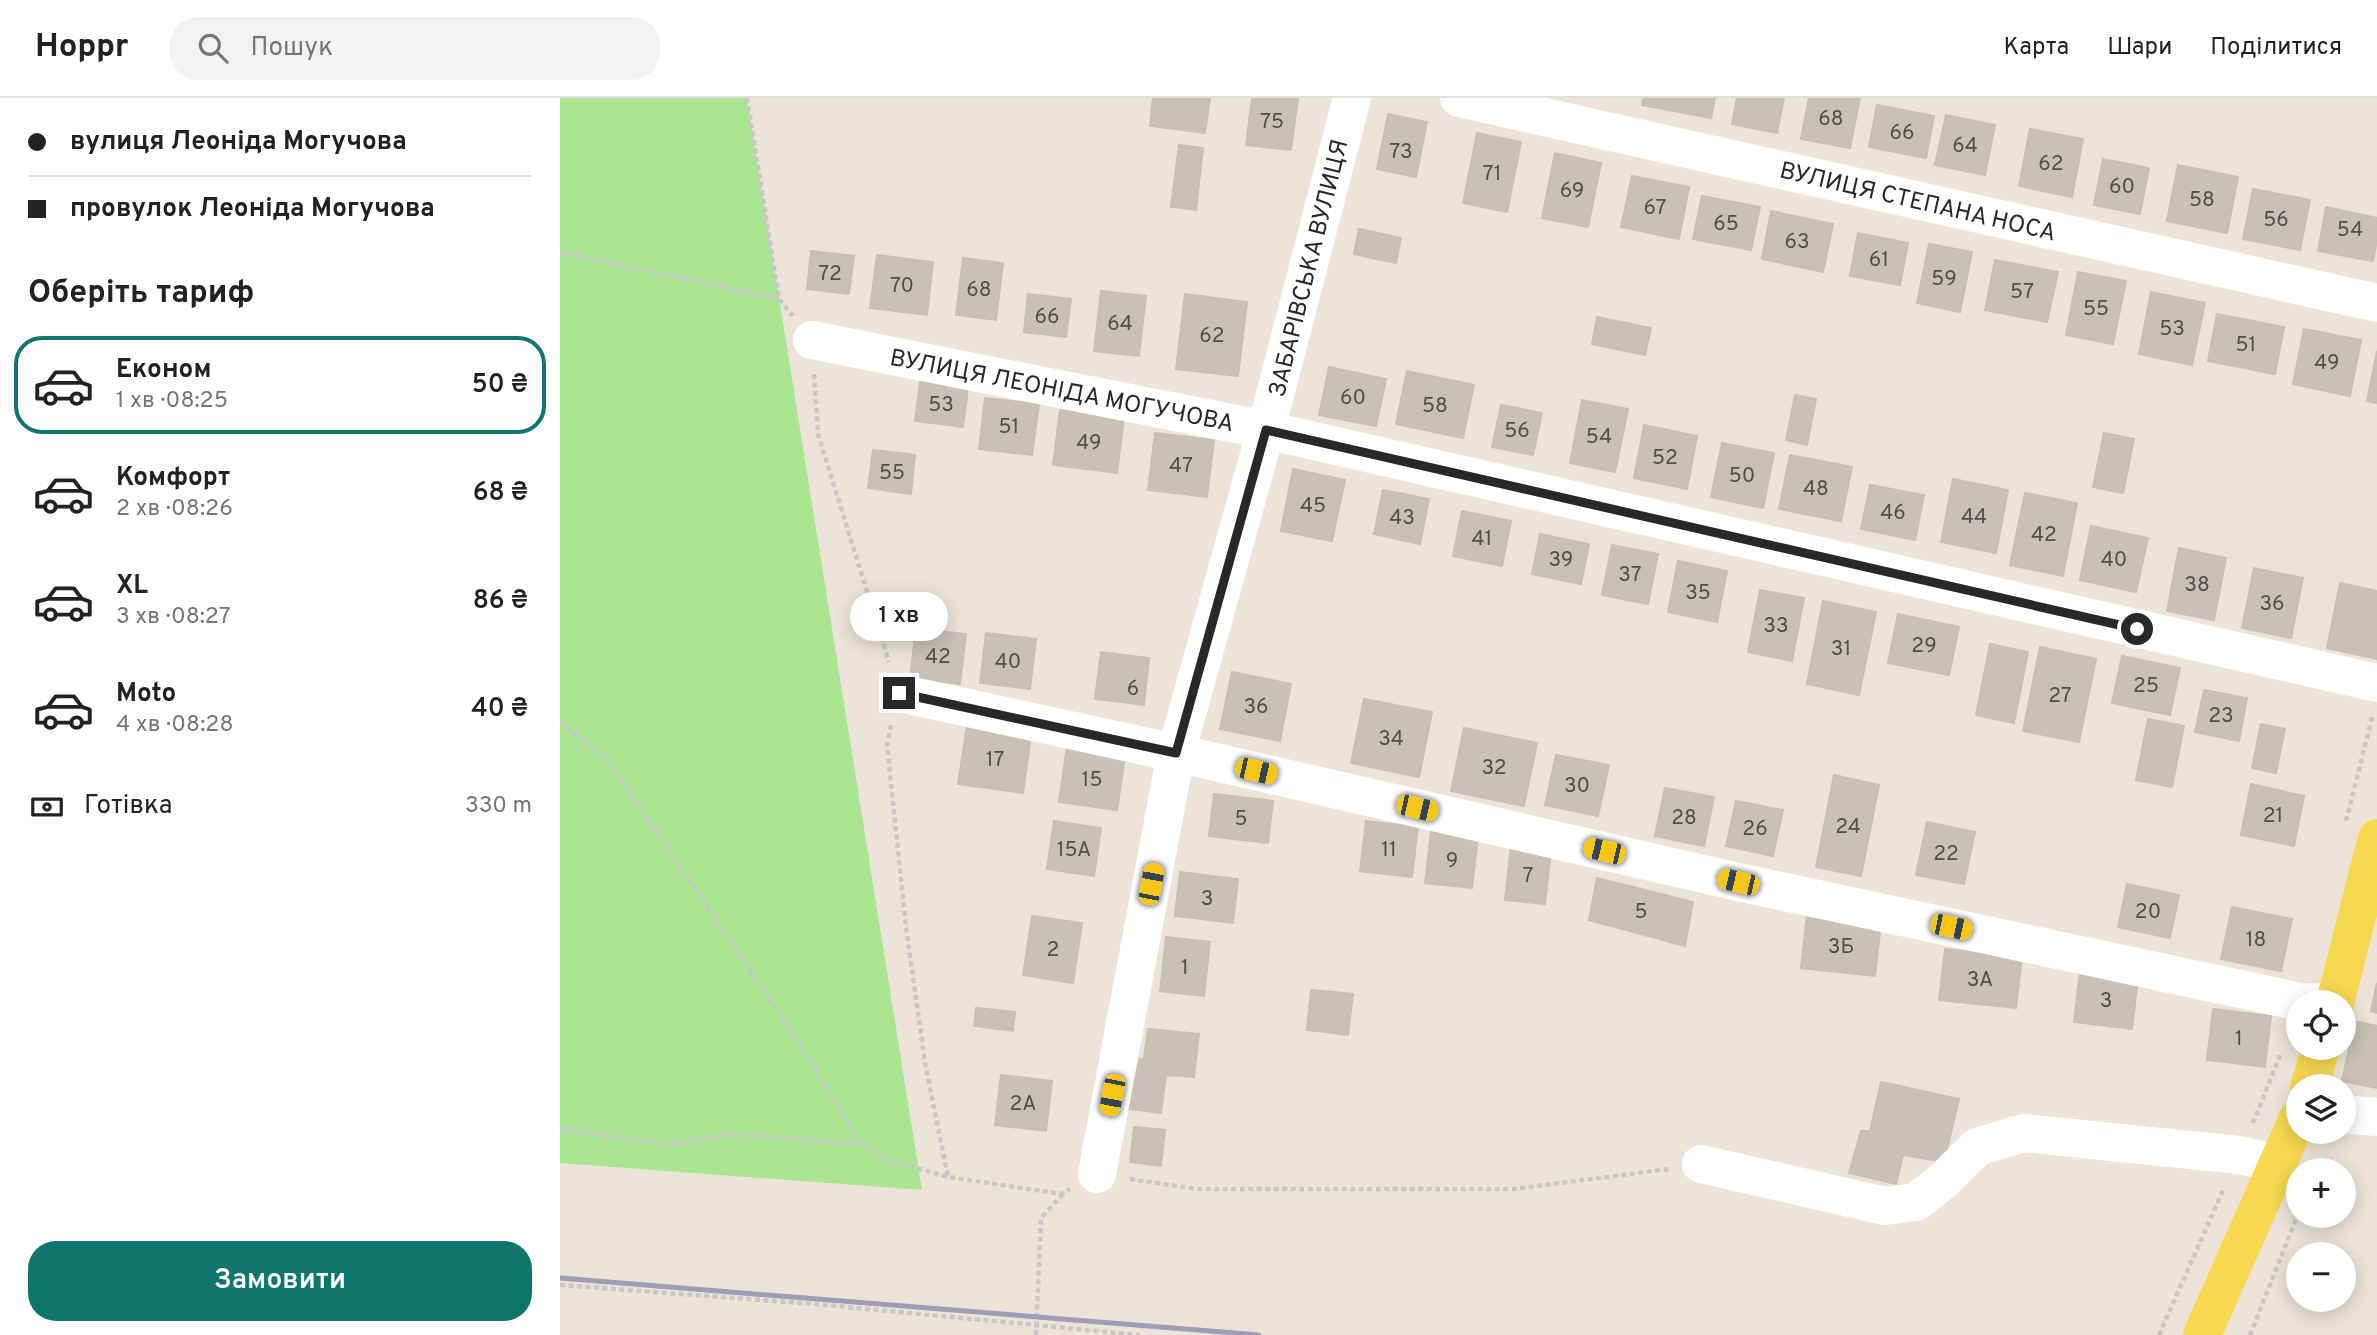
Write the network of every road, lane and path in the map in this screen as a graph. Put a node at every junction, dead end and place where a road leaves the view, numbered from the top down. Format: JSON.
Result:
{"nodes":[{"id":1,"x":747,"y":98,"type":"edge"},
{"id":2,"x":1352,"y":98,"type":"edge"},
{"id":3,"x":1459,"y":98,"type":"edge"},
{"id":4,"x":560,"y":252,"type":"edge"},
{"id":5,"x":779,"y":299,"type":"junction"},
{"id":6,"x":2377,"y":303,"type":"edge"},
{"id":7,"x":812,"y":340,"type":"junction"},
{"id":8,"x":1266,"y":430,"type":"junction"},
{"id":9,"x":2377,"y":683,"type":"edge"},
{"id":10,"x":899,"y":693,"type":"junction"},
{"id":11,"x":560,"y":722,"type":"edge"},
{"id":12,"x":1176,"y":753,"type":"junction"},
{"id":13,"x":2377,"y":838,"type":"edge"},
{"id":14,"x":2336,"y":990,"type":"edge"},
{"id":15,"x":2286,"y":999,"type":"edge"},
{"id":16,"x":2356,"y":1115,"type":"edge"},
{"id":17,"x":2377,"y":1117,"type":"edge"},
{"id":18,"x":2286,"y":1143,"type":"edge"},
{"id":19,"x":862,"y":1144,"type":"dead end"},
{"id":20,"x":2276,"y":1163,"type":"junction"},
{"id":21,"x":1701,"y":1164,"type":"dead end"},
{"id":22,"x":1097,"y":1174,"type":"dead end"},
{"id":23,"x":948,"y":1177,"type":"dead end"},
{"id":24,"x":1062,"y":1194,"type":"dead end"},
{"id":25,"x":2292,"y":1228,"type":"edge"},
{"id":26,"x":560,"y":1285,"type":"edge"},
{"id":27,"x":1036,"y":1326,"type":"junction"},
{"id":28,"x":1036,"y":1335,"type":"edge"},
{"id":29,"x":1140,"y":1335,"type":"edge"},
{"id":30,"x":2202,"y":1335,"type":"edge"},
{"id":31,"x":2250,"y":1335,"type":"edge"}],
"edges":[{"from":1,"to":5,"type":"path"},
{"from":2,"to":8,"type":"street","name":"ЗАБАРІВСЬКА ВУЛИЦЯ"},
{"from":3,"to":6,"type":"street","name":"ВУЛИЦЯ СТЕПАНА НОСА"},
{"from":4,"to":5,"type":"path"},
{"from":5,"to":7,"type":"path"},
{"from":7,"to":8,"type":"street","name":"ВУЛИЦЯ ЛЕОНІДА МОГУЧОВА"},
{"from":7,"to":10,"type":"path"},
{"from":8,"to":9,"type":"street","name":"ВУЛИЦЯ ЛЕОНІДА МОГУЧОВА"},
{"from":8,"to":12,"type":"street","name":"ЗАБАРІВСЬКА ВУЛИЦЯ"},
{"from":10,"to":12,"type":"street"},
{"from":10,"to":23,"type":"path"},
{"from":11,"to":19,"type":"path"},
{"from":12,"to":15,"type":"street"},
{"from":12,"to":22,"type":"street","name":"ЗАБАРІВСЬКА ВУЛИЦЯ"},
{"from":13,"to":14,"type":"main road"},
{"from":16,"to":17,"type":"street"},
{"from":18,"to":20,"type":"main road"},
{"from":20,"to":21,"type":"street"},
{"from":20,"to":30,"type":"main road"},
{"from":24,"to":27,"type":"path"},
{"from":25,"to":31,"type":"path"},
{"from":26,"to":27,"type":"path"},
{"from":27,"to":28,"type":"path"},
{"from":27,"to":29,"type":"path"}]}
